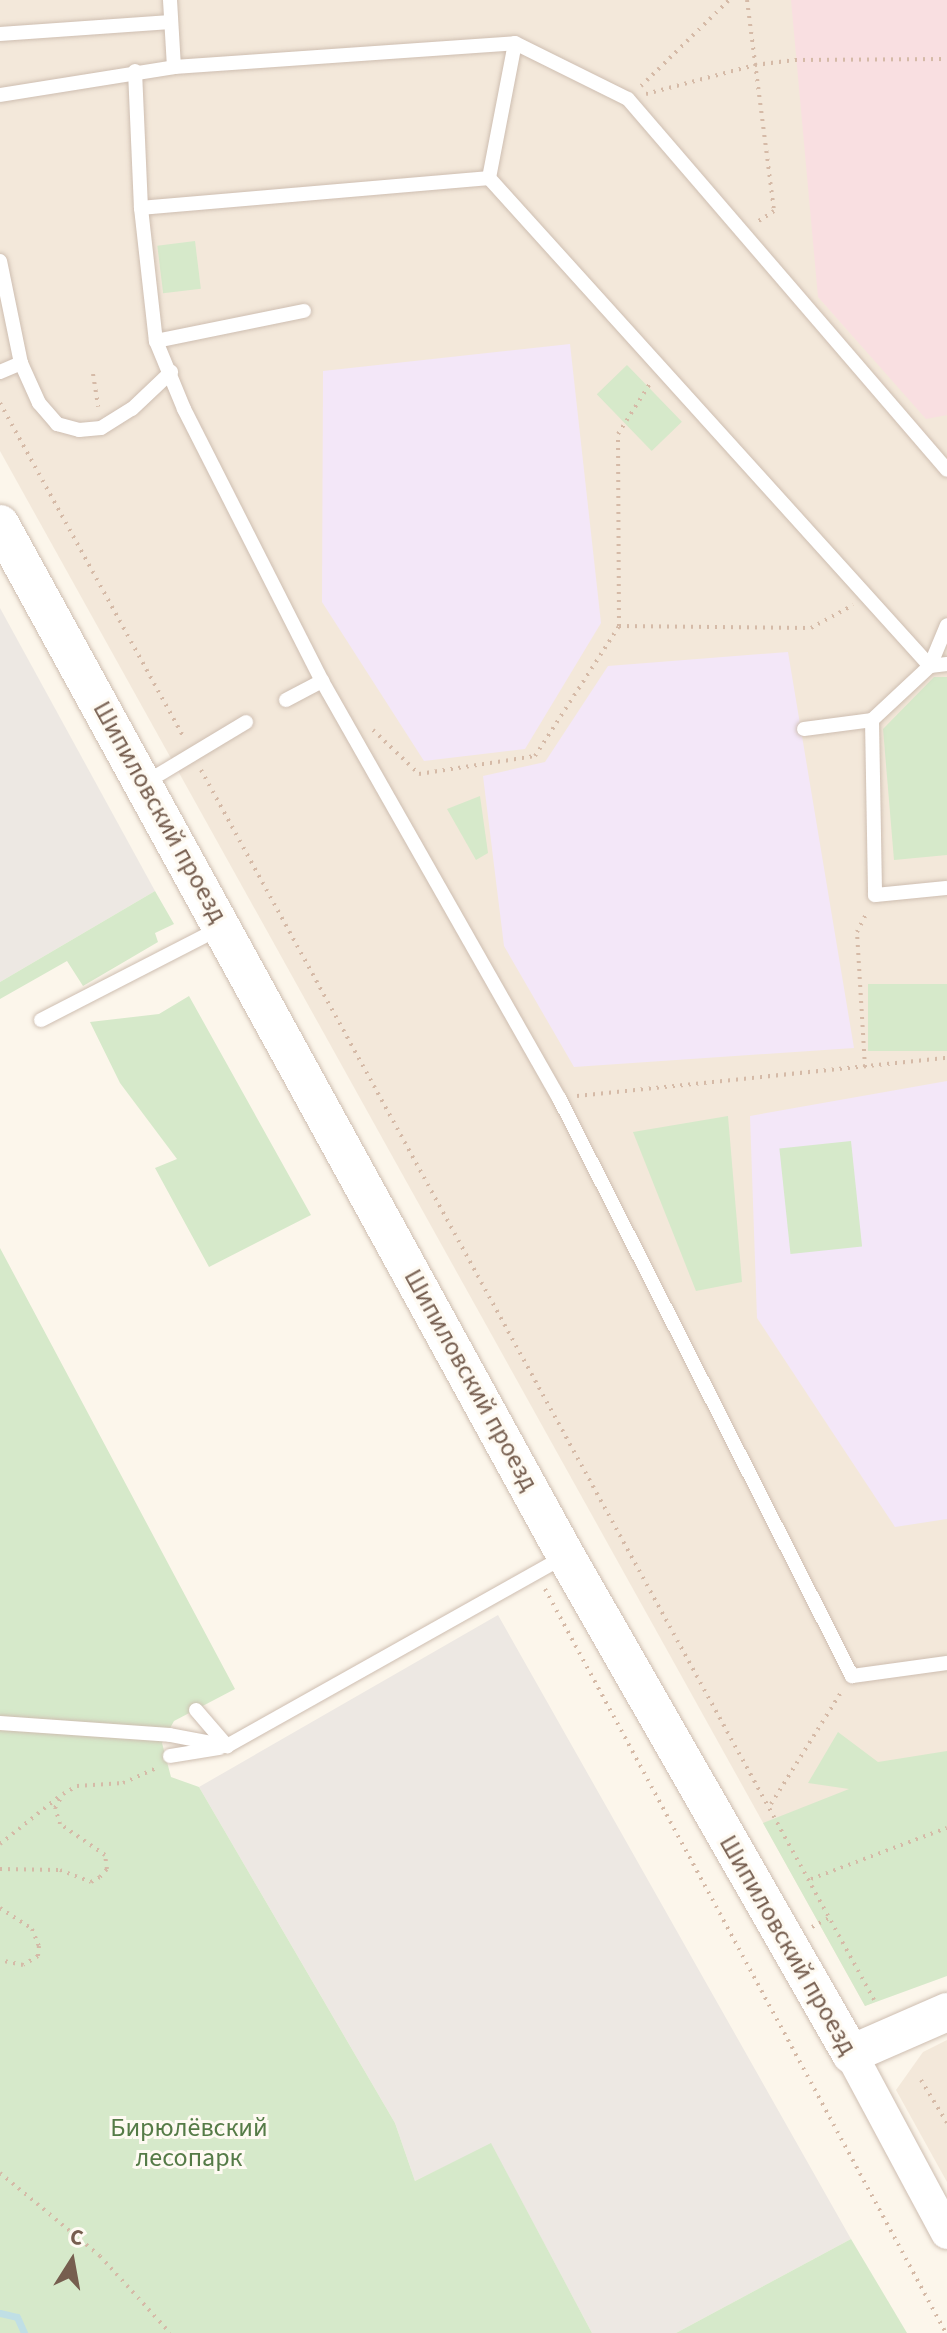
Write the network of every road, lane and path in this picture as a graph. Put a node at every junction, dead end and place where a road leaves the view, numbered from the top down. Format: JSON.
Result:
{"nodes":[{"id":1,"x":170,"y":0,"type":"edge"},
{"id":2,"x":729,"y":0,"type":"edge"},
{"id":3,"x":747,"y":0,"type":"edge"},
{"id":4,"x":171,"y":22,"type":"junction"},
{"id":5,"x":0,"y":34,"type":"edge"},
{"id":6,"x":515,"y":43,"type":"junction"},
{"id":7,"x":947,"y":59,"type":"edge"},
{"id":8,"x":755,"y":65,"type":"junction"},
{"id":9,"x":174,"y":67,"type":"junction"},
{"id":10,"x":135,"y":71,"type":"junction"},
{"id":11,"x":0,"y":95,"type":"edge"},
{"id":12,"x":628,"y":99,"type":"junction"},
{"id":13,"x":489,"y":178,"type":"junction"},
{"id":14,"x":141,"y":208,"type":"junction"},
{"id":15,"x":742,"y":232,"type":"junction"},
{"id":16,"x":0,"y":261,"type":"edge"},
{"id":17,"x":304,"y":311,"type":"dead end"},
{"id":18,"x":156,"y":341,"type":"junction"},
{"id":19,"x":21,"y":363,"type":"junction"},
{"id":20,"x":659,"y":369,"type":"junction"},
{"id":21,"x":0,"y":372,"type":"edge"},
{"id":22,"x":171,"y":372,"type":"junction"},
{"id":23,"x":93,"y":374,"type":"dead end"},
{"id":24,"x":0,"y":403,"type":"edge"},
{"id":25,"x":101,"y":428,"type":"junction"},
{"id":26,"x":947,"y":470,"type":"edge"},
{"id":27,"x":0,"y":524,"type":"edge"},
{"id":28,"x":868,"y":598,"type":"junction"},
{"id":29,"x":947,"y":625,"type":"edge"},
{"id":30,"x":619,"y":626,"type":"junction"},
{"id":31,"x":947,"y":664,"type":"edge"},
{"id":32,"x":930,"y":666,"type":"junction"},
{"id":33,"x":322,"y":681,"type":"junction"},
{"id":34,"x":286,"y":700,"type":"dead end"},
{"id":35,"x":872,"y":720,"type":"junction"},
{"id":36,"x":246,"y":722,"type":"dead end"},
{"id":37,"x":365,"y":722,"type":"dead end"},
{"id":38,"x":804,"y":729,"type":"dead end"},
{"id":39,"x":192,"y":753,"type":"junction"},
{"id":40,"x":144,"y":784,"type":"junction"},
{"id":41,"x":947,"y":888,"type":"edge"},
{"id":42,"x":875,"y":895,"type":"junction"},
{"id":43,"x":224,"y":926,"type":"junction"},
{"id":44,"x":41,"y":1020,"type":"dead end"},
{"id":45,"x":947,"y":1058,"type":"edge"},
{"id":46,"x":865,"y":1067,"type":"junction"},
{"id":47,"x":559,"y":1098,"type":"junction"},
{"id":48,"x":551,"y":1565,"type":"junction"},
{"id":49,"x":947,"y":1663,"type":"edge"},
{"id":50,"x":852,"y":1676,"type":"junction"},
{"id":51,"x":196,"y":1710,"type":"dead end"},
{"id":52,"x":0,"y":1723,"type":"edge"},
{"id":53,"x":227,"y":1746,"type":"junction"},
{"id":54,"x":170,"y":1756,"type":"joint"},
{"id":55,"x":63,"y":1794,"type":"junction"},
{"id":56,"x":771,"y":1804,"type":"junction"},
{"id":57,"x":947,"y":1828,"type":"edge"},
{"id":58,"x":0,"y":1844,"type":"edge"},
{"id":59,"x":0,"y":1869,"type":"edge"},
{"id":60,"x":811,"y":1879,"type":"junction"},
{"id":61,"x":0,"y":1908,"type":"edge"},
{"id":62,"x":0,"y":1960,"type":"edge"},
{"id":63,"x":874,"y":2000,"type":"dead end"},
{"id":64,"x":947,"y":2012,"type":"edge"},
{"id":65,"x":851,"y":2054,"type":"junction"},
{"id":66,"x":921,"y":2080,"type":"dead end"},
{"id":67,"x":937,"y":2107,"type":"junction"},
{"id":68,"x":947,"y":2111,"type":"edge"},
{"id":69,"x":947,"y":2123,"type":"edge"},
{"id":70,"x":0,"y":2173,"type":"edge"},
{"id":71,"x":947,"y":2233,"type":"edge"},
{"id":72,"x":170,"y":2333,"type":"edge"},
{"id":73,"x":946,"y":2333,"type":"edge"}],
"edges":[{"from":1,"to":4,"type":"lane"},
{"from":2,"to":12,"type":"path"},
{"from":3,"to":8,"type":"path"},
{"from":4,"to":5,"type":"lane"},
{"from":4,"to":9,"type":"lane"},
{"from":6,"to":9,"type":"lane"},
{"from":6,"to":12,"type":"lane"},
{"from":6,"to":13,"type":"lane"},
{"from":7,"to":8,"type":"path"},
{"from":8,"to":12,"type":"path"},
{"from":8,"to":15,"type":"path"},
{"from":9,"to":10,"type":"lane"},
{"from":10,"to":11,"type":"lane"},
{"from":10,"to":14,"type":"lane"},
{"from":12,"to":15,"type":"lane"},
{"from":13,"to":14,"type":"lane"},
{"from":13,"to":20,"type":"lane"},
{"from":14,"to":18,"type":"lane"},
{"from":15,"to":26,"type":"lane"},
{"from":16,"to":19,"type":"lane"},
{"from":17,"to":18,"type":"lane"},
{"from":18,"to":22,"type":"lane"},
{"from":19,"to":21,"type":"lane"},
{"from":19,"to":25,"type":"lane"},
{"from":20,"to":28,"type":"lane"},
{"from":20,"to":30,"type":"path"},
{"from":22,"to":25,"type":"lane"},
{"from":22,"to":33,"type":"lane"},
{"from":23,"to":25,"type":"path"},
{"from":24,"to":39,"type":"path"},
{"from":27,"to":40,"type":"main road","name":"Шипиловский проезд"},
{"from":28,"to":30,"type":"path"},
{"from":28,"to":32,"type":"lane"},
{"from":29,"to":32,"type":"lane"},
{"from":30,"to":37,"type":"path"},
{"from":31,"to":32,"type":"lane"},
{"from":32,"to":35,"type":"lane"},
{"from":33,"to":34,"type":"lane"},
{"from":33,"to":47,"type":"lane"},
{"from":35,"to":38,"type":"lane"},
{"from":35,"to":42,"type":"lane"},
{"from":36,"to":39,"type":"lane"},
{"from":39,"to":40,"type":"lane"},
{"from":39,"to":56,"type":"path"},
{"from":40,"to":43,"type":"main road","name":"Шипиловский проезд"},
{"from":41,"to":42,"type":"lane"},
{"from":42,"to":46,"type":"path"},
{"from":43,"to":44,"type":"lane"},
{"from":43,"to":48,"type":"main road","name":"Шипиловский проезд"},
{"from":45,"to":46,"type":"path"},
{"from":46,"to":47,"type":"path"},
{"from":47,"to":50,"type":"lane"},
{"from":48,"to":53,"type":"lane"},
{"from":48,"to":65,"type":"main road","name":"Шипиловский проезд"},
{"from":48,"to":73,"type":"path"},
{"from":49,"to":50,"type":"lane"},
{"from":50,"to":56,"type":"path"},
{"from":51,"to":53,"type":"lane"},
{"from":52,"to":53,"type":"lane"},
{"from":53,"to":54,"type":"lane"},
{"from":54,"to":55,"type":"path"},
{"from":55,"to":58,"type":"path"},
{"from":55,"to":59,"type":"path"},
{"from":56,"to":60,"type":"path"},
{"from":57,"to":60,"type":"path"},
{"from":60,"to":63,"type":"path"},
{"from":61,"to":62,"type":"path"},
{"from":64,"to":65,"type":"main road"},
{"from":65,"to":71,"type":"street","name":"Шипиловский проезд"},
{"from":66,"to":67,"type":"path"},
{"from":67,"to":68,"type":"path"},
{"from":67,"to":69,"type":"path"},
{"from":70,"to":72,"type":"path"}]}
